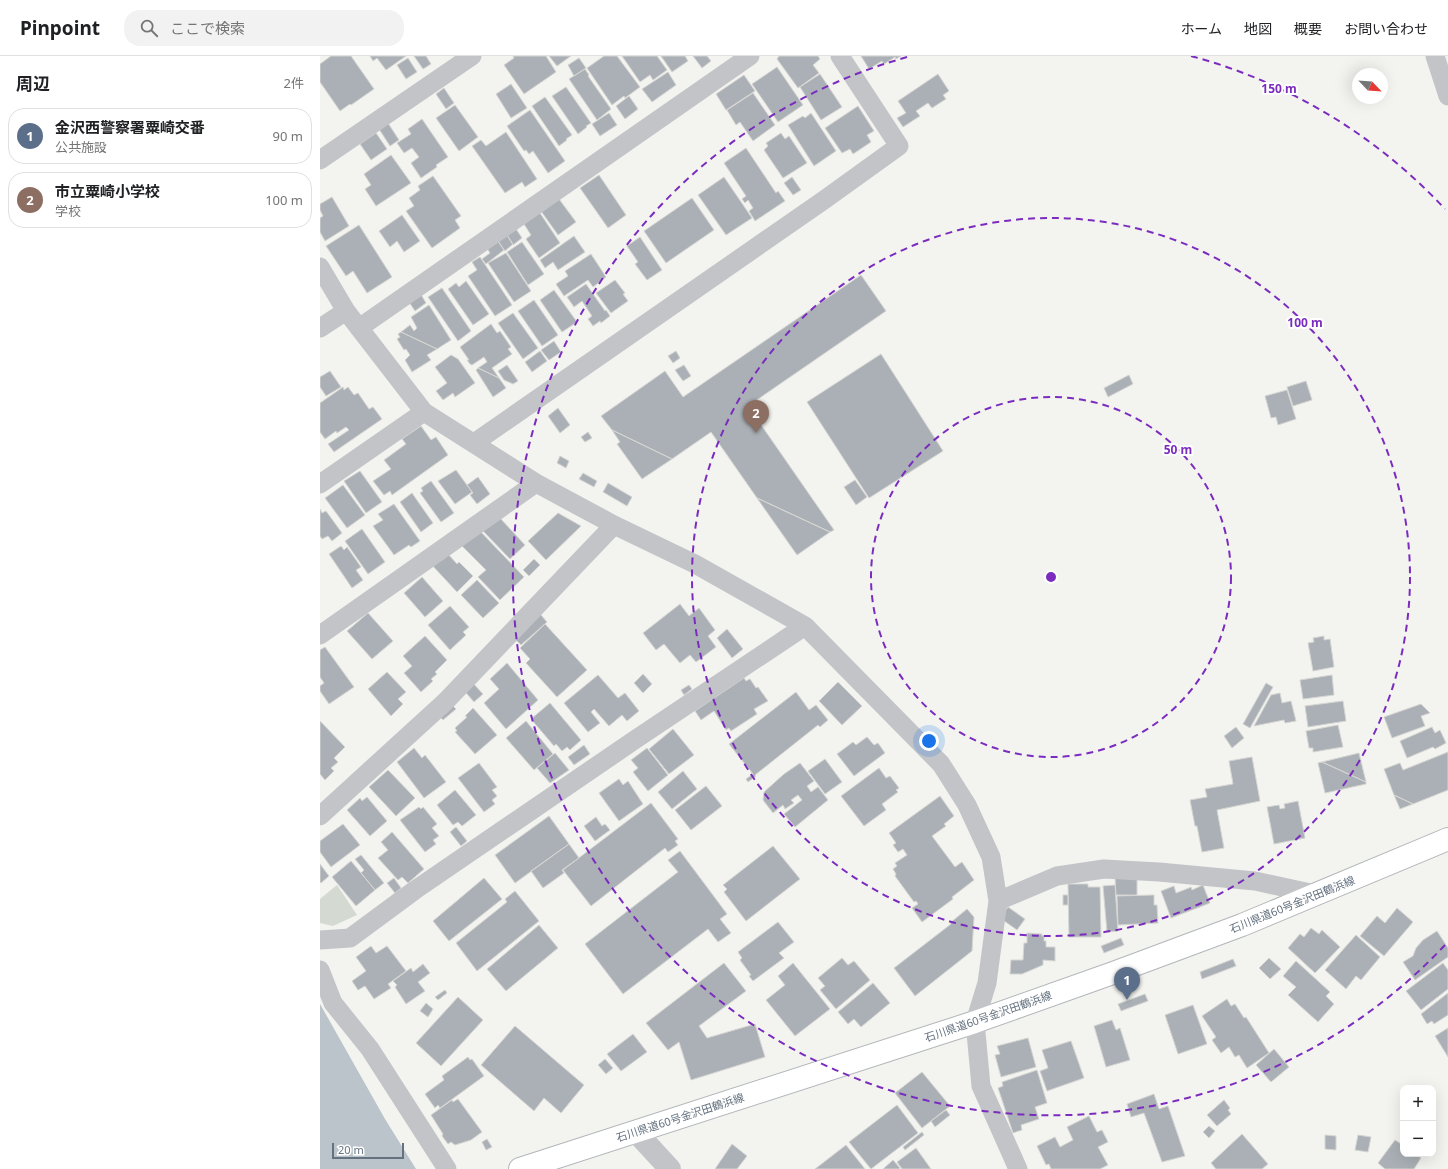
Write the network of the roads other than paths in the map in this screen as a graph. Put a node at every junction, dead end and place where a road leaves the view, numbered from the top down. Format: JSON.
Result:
{"nodes":[{"id":1,"x":472,"y":56,"type":"edge"},
{"id":2,"x":750,"y":56,"type":"edge"},
{"id":3,"x":840,"y":56,"type":"edge"},
{"id":4,"x":1435,"y":56,"type":"edge"},
{"id":5,"x":1448,"y":96,"type":"edge"},
{"id":6,"x":320,"y":160,"type":"edge"},
{"id":7,"x":320,"y":267,"type":"edge"},
{"id":8,"x":346,"y":311,"type":"junction"},
{"id":9,"x":320,"y":328,"type":"edge"},
{"id":10,"x":359,"y":328,"type":"junction"},
{"id":11,"x":424,"y":412,"type":"junction"},
{"id":12,"x":474,"y":444,"type":"junction"},
{"id":13,"x":536,"y":483,"type":"junction"},
{"id":14,"x":320,"y":484,"type":"edge"},
{"id":15,"x":614,"y":526,"type":"junction"},
{"id":16,"x":805,"y":626,"type":"junction"},
{"id":17,"x":320,"y":635,"type":"edge"},
{"id":18,"x":320,"y":816,"type":"edge"},
{"id":19,"x":1448,"y":839,"type":"edge"},
{"id":20,"x":1315,"y":894,"type":"junction"},
{"id":21,"x":998,"y":900,"type":"junction"},
{"id":22,"x":320,"y":940,"type":"edge"},
{"id":23,"x":320,"y":970,"type":"edge"},
{"id":24,"x":975,"y":1022,"type":"junction"},
{"id":25,"x":636,"y":1132,"type":"junction"},
{"id":26,"x":447,"y":1169,"type":"edge"},
{"id":27,"x":520,"y":1169,"type":"edge"},
{"id":28,"x":670,"y":1169,"type":"edge"},
{"id":29,"x":1018,"y":1169,"type":"edge"}],
"edges":[{"from":1,"to":6,"type":"street"},
{"from":2,"to":10,"type":"street"},
{"from":3,"to":12,"type":"street"},
{"from":4,"to":5,"type":"street"},
{"from":7,"to":8,"type":"street"},
{"from":8,"to":9,"type":"street"},
{"from":8,"to":10,"type":"street"},
{"from":10,"to":11,"type":"street"},
{"from":11,"to":12,"type":"street"},
{"from":11,"to":14,"type":"street"},
{"from":12,"to":13,"type":"street"},
{"from":13,"to":15,"type":"street"},
{"from":13,"to":17,"type":"street"},
{"from":15,"to":16,"type":"street"},
{"from":15,"to":18,"type":"street"},
{"from":16,"to":21,"type":"street"},
{"from":16,"to":22,"type":"street"},
{"from":19,"to":20,"type":"main road","name":"石川県道60号金沢田鶴浜線"},
{"from":20,"to":21,"type":"street"},
{"from":20,"to":24,"type":"main road","name":"石川県道60号金沢田鶴浜線"},
{"from":21,"to":24,"type":"street"},
{"from":23,"to":26,"type":"street"},
{"from":24,"to":25,"type":"main road","name":"石川県道60号金沢田鶴浜線"},
{"from":24,"to":29,"type":"street"},
{"from":25,"to":27,"type":"main road","name":"石川県道60号金沢田鶴浜線"},
{"from":25,"to":28,"type":"street"}]}
